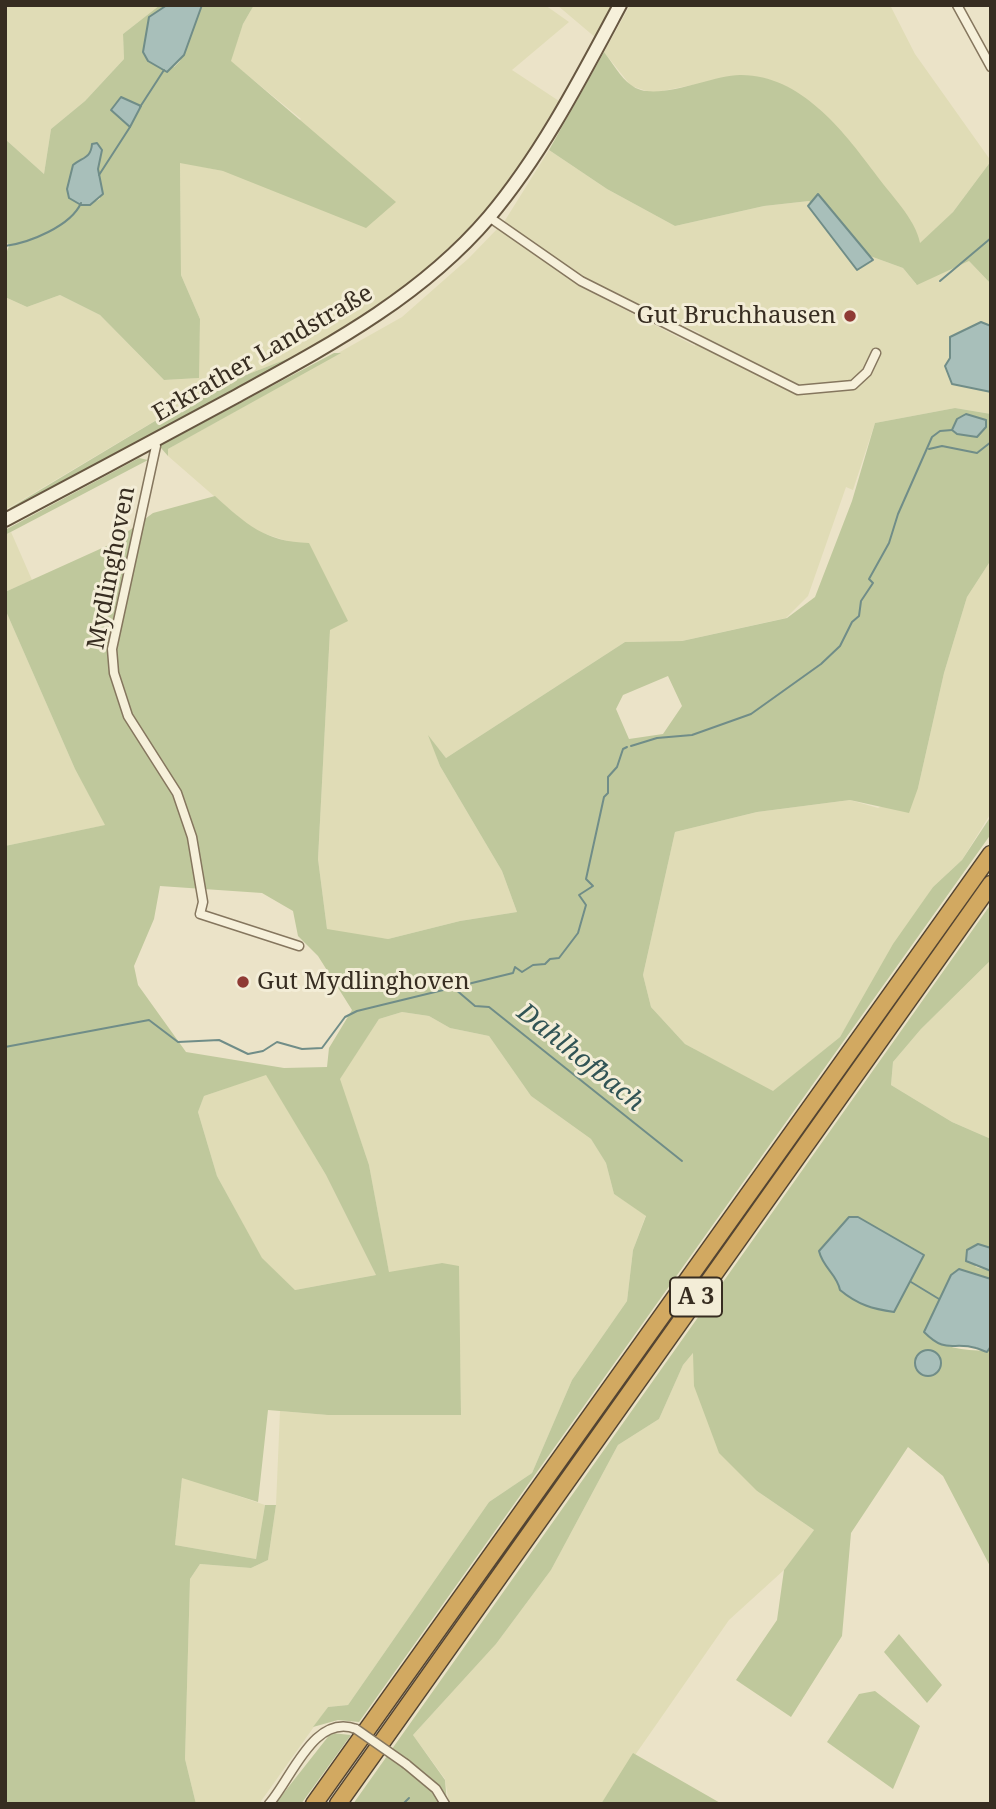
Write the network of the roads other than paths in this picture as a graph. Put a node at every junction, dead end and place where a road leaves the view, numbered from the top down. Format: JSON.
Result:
{"nodes":[{"id":1,"x":620,"y":5,"type":"edge"},
{"id":2,"x":957,"y":5,"type":"edge"},
{"id":3,"x":991,"y":67,"type":"edge"},
{"id":4,"x":489,"y":217,"type":"junction"},
{"id":5,"x":876,"y":354,"type":"dead end"},
{"id":6,"x":153,"y":442,"type":"junction"},
{"id":7,"x":5,"y":520,"type":"edge"},
{"id":8,"x":991,"y":855,"type":"edge"},
{"id":9,"x":991,"y":884,"type":"edge"},
{"id":10,"x":299,"y":946,"type":"dead end"},
{"id":11,"x":270,"y":1804,"type":"edge"},
{"id":12,"x":314,"y":1804,"type":"edge"},
{"id":13,"x":338,"y":1804,"type":"edge"},
{"id":14,"x":445,"y":1804,"type":"edge"}],
"edges":[{"from":1,"to":4,"type":"street","name":"Erkrather Landstraße"},
{"from":2,"to":3,"type":"street"},
{"from":4,"to":5,"type":"street"},
{"from":4,"to":6,"type":"street","name":"Erkrather Landstraße"},
{"from":6,"to":7,"type":"street","name":"Erkrather Landstraße"},
{"from":6,"to":10,"type":"street","name":"Mydlinghoven"},
{"from":8,"to":12,"type":"highway","number":"A 3"},
{"from":9,"to":13,"type":"highway","number":"A 3"},
{"from":11,"to":14,"type":"street","bridge":true}]}
